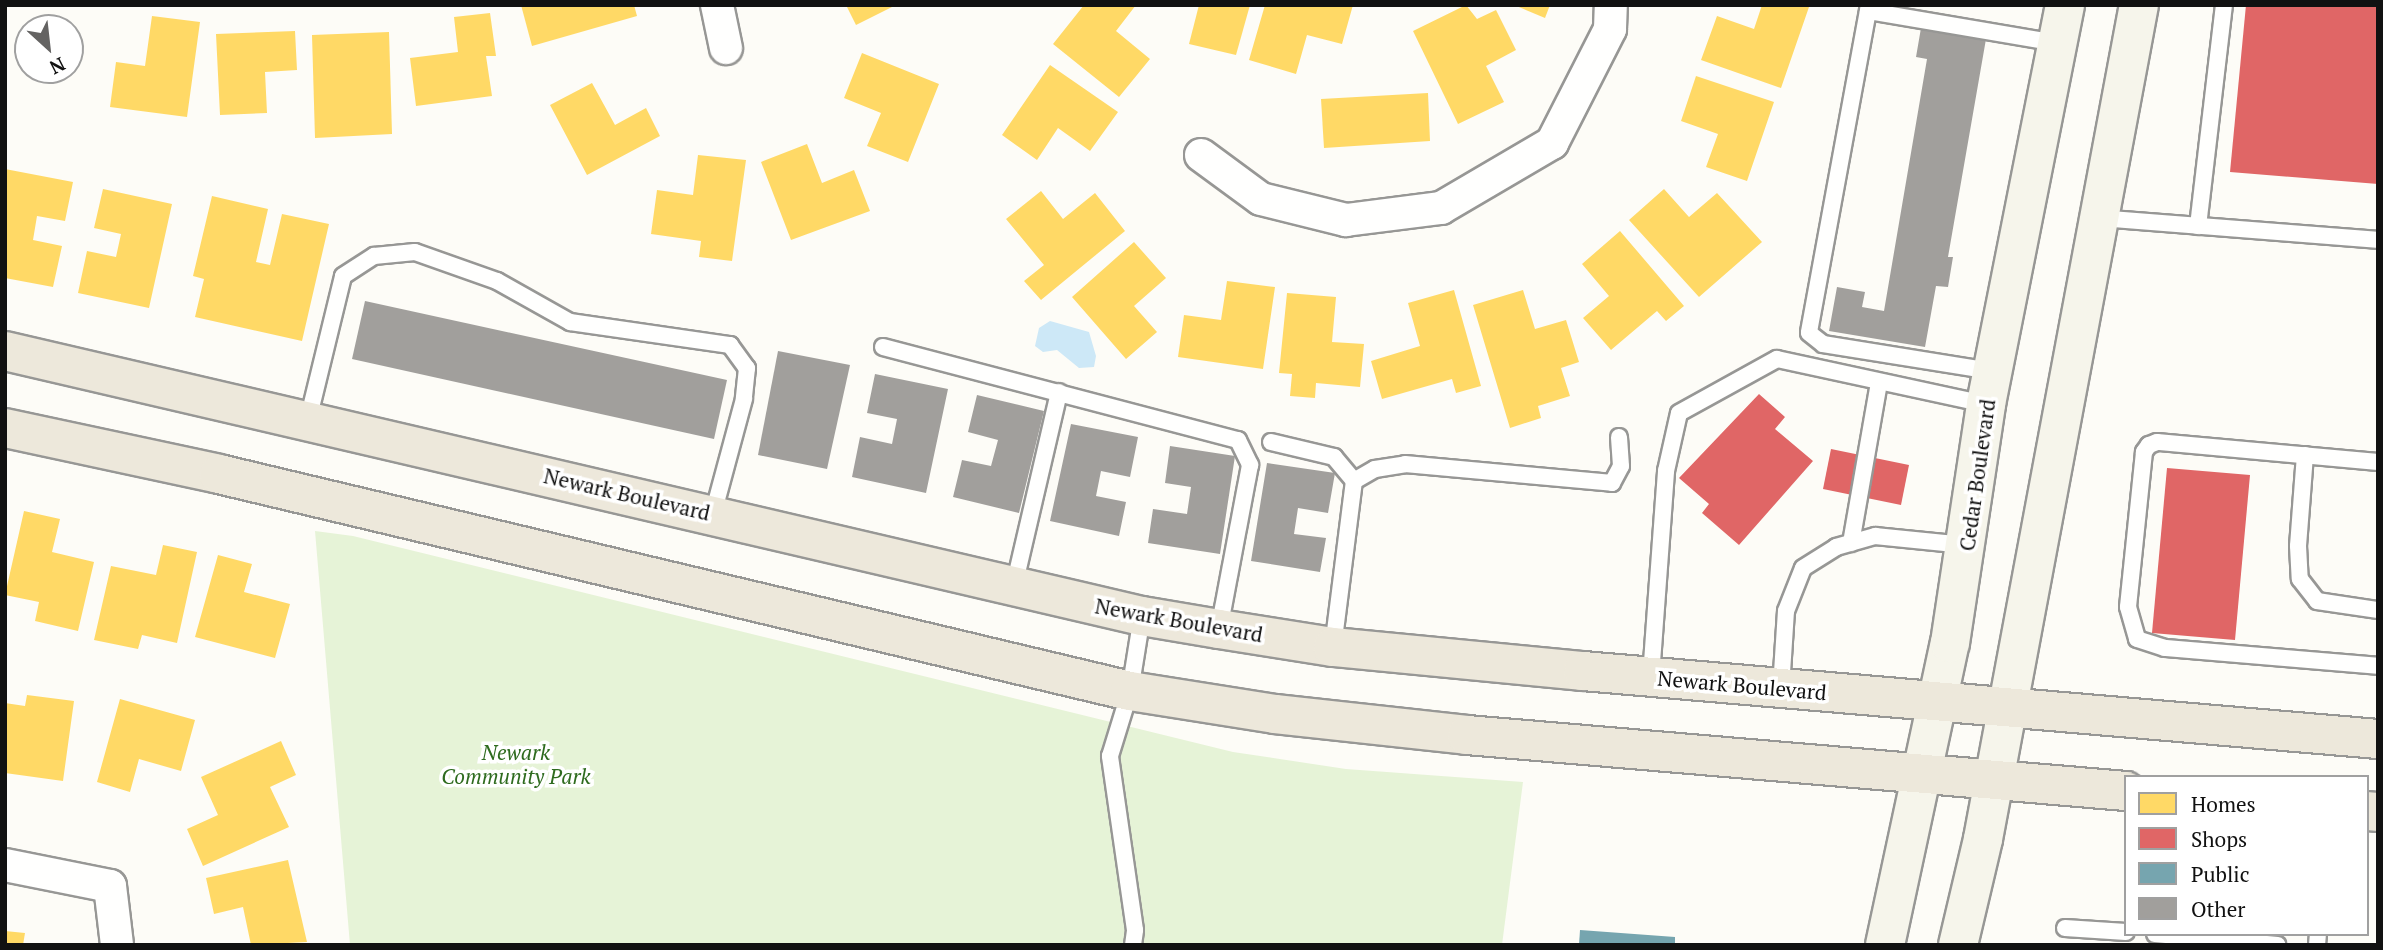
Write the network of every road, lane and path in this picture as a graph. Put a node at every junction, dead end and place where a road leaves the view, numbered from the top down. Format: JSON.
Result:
{"nodes":[{"id":1,"x":717,"y":5,"type":"edge"},
{"id":2,"x":1611,"y":5,"type":"edge"},
{"id":3,"x":2065,"y":5,"type":"edge"},
{"id":4,"x":2139,"y":5,"type":"edge"},
{"id":5,"x":2224,"y":5,"type":"edge"},
{"id":6,"x":1868,"y":8,"type":"edge"},
{"id":7,"x":2058,"y":43,"type":"junction"},
{"id":8,"x":726,"y":48,"type":"dead end"},
{"id":9,"x":1202,"y":155,"type":"dead end"},
{"id":10,"x":2099,"y":218,"type":"junction"},
{"id":11,"x":2198,"y":226,"type":"junction"},
{"id":12,"x":2378,"y":240,"type":"edge"},
{"id":13,"x":883,"y":347,"type":"dead end"},
{"id":14,"x":5,"y":351,"type":"edge"},
{"id":15,"x":1879,"y":383,"type":"junction"},
{"id":16,"x":1989,"y":387,"type":"junction"},
{"id":17,"x":1059,"y":391,"type":"junction"},
{"id":18,"x":308,"y":420,"type":"junction"},
{"id":19,"x":5,"y":428,"type":"edge"},
{"id":20,"x":1619,"y":437,"type":"dead end"},
{"id":21,"x":1271,"y":442,"type":"dead end"},
{"id":22,"x":2305,"y":455,"type":"junction"},
{"id":23,"x":2378,"y":462,"type":"edge"},
{"id":24,"x":1354,"y":481,"type":"junction"},
{"id":25,"x":713,"y":514,"type":"junction"},
{"id":26,"x":1851,"y":543,"type":"junction"},
{"id":27,"x":1968,"y":545,"type":"junction"},
{"id":28,"x":1014,"y":586,"type":"junction"},
{"id":29,"x":2378,"y":610,"type":"edge"},
{"id":30,"x":1142,"y":616,"type":"junction"},
{"id":31,"x":1219,"y":629,"type":"junction"},
{"id":32,"x":1333,"y":647,"type":"junction"},
{"id":33,"x":2378,"y":666,"type":"edge"},
{"id":34,"x":1651,"y":676,"type":"junction"},
{"id":35,"x":1781,"y":688,"type":"junction"},
{"id":36,"x":1130,"y":691,"type":"junction"},
{"id":37,"x":1938,"y":702,"type":"junction"},
{"id":38,"x":2006,"y":707,"type":"junction"},
{"id":39,"x":2378,"y":739,"type":"edge"},
{"id":40,"x":1922,"y":774,"type":"junction"},
{"id":41,"x":1993,"y":779,"type":"junction"},
{"id":42,"x":2124,"y":790,"type":"edge"},
{"id":43,"x":5,"y":865,"type":"edge"},
{"id":44,"x":2065,"y":928,"type":"dead end"},
{"id":45,"x":2124,"y":932,"type":"edge"},
{"id":46,"x":2177,"y":936,"type":"edge"},
{"id":47,"x":117,"y":945,"type":"edge"},
{"id":48,"x":1133,"y":945,"type":"edge"},
{"id":49,"x":1885,"y":945,"type":"edge"},
{"id":50,"x":1958,"y":945,"type":"edge"},
{"id":51,"x":2278,"y":945,"type":"edge"}],
"edges":[{"from":1,"to":8,"type":"street"},
{"from":2,"to":9,"type":"street"},
{"from":3,"to":7,"type":"street","name":"Cedar Boulevard"},
{"from":4,"to":10,"type":"street"},
{"from":5,"to":11,"type":"lane"},
{"from":6,"to":7,"type":"lane"},
{"from":6,"to":16,"type":"lane"},
{"from":7,"to":16,"type":"street","name":"Cedar Boulevard"},
{"from":10,"to":11,"type":"lane"},
{"from":10,"to":38,"type":"street"},
{"from":11,"to":12,"type":"lane"},
{"from":13,"to":17,"type":"lane"},
{"from":14,"to":18,"type":"main road","name":"Newark Boulevard"},
{"from":15,"to":16,"type":"lane"},
{"from":15,"to":26,"type":"lane"},
{"from":15,"to":34,"type":"lane"},
{"from":16,"to":27,"type":"street","name":"Cedar Boulevard"},
{"from":17,"to":28,"type":"lane"},
{"from":17,"to":31,"type":"lane"},
{"from":18,"to":25,"type":"main road","name":"Newark Boulevard"},
{"from":18,"to":25,"type":"lane"},
{"from":19,"to":36,"type":"main road"},
{"from":20,"to":24,"type":"lane"},
{"from":21,"to":24,"type":"lane"},
{"from":22,"to":23,"type":"lane"},
{"from":22,"to":29,"type":"lane"},
{"from":22,"to":33,"type":"lane"},
{"from":24,"to":32,"type":"lane"},
{"from":25,"to":28,"type":"main road","name":"Newark Boulevard"},
{"from":26,"to":27,"type":"lane"},
{"from":26,"to":35,"type":"lane"},
{"from":27,"to":37,"type":"street","name":"Cedar Boulevard"},
{"from":28,"to":30,"type":"main road","name":"Newark Boulevard"},
{"from":30,"to":31,"type":"main road","name":"Newark Boulevard"},
{"from":30,"to":36,"type":"lane"},
{"from":31,"to":32,"type":"main road","name":"Newark Boulevard"},
{"from":32,"to":34,"type":"main road","name":"Newark Boulevard"},
{"from":34,"to":35,"type":"main road","name":"Newark Boulevard"},
{"from":35,"to":37,"type":"main road","name":"Newark Boulevard"},
{"from":36,"to":40,"type":"main road"},
{"from":36,"to":48,"type":"lane"},
{"from":37,"to":38,"type":"main road","name":"Newark Boulevard"},
{"from":37,"to":40,"type":"street","name":"Cedar Boulevard"},
{"from":38,"to":39,"type":"main road","name":"Newark Boulevard"},
{"from":38,"to":41,"type":"street"},
{"from":40,"to":41,"type":"main road"},
{"from":40,"to":49,"type":"street","name":"Cedar Boulevard"},
{"from":41,"to":42,"type":"main road"},
{"from":41,"to":50,"type":"street"},
{"from":43,"to":47,"type":"street"},
{"from":44,"to":45,"type":"lane"},
{"from":46,"to":51,"type":"lane"}]}
